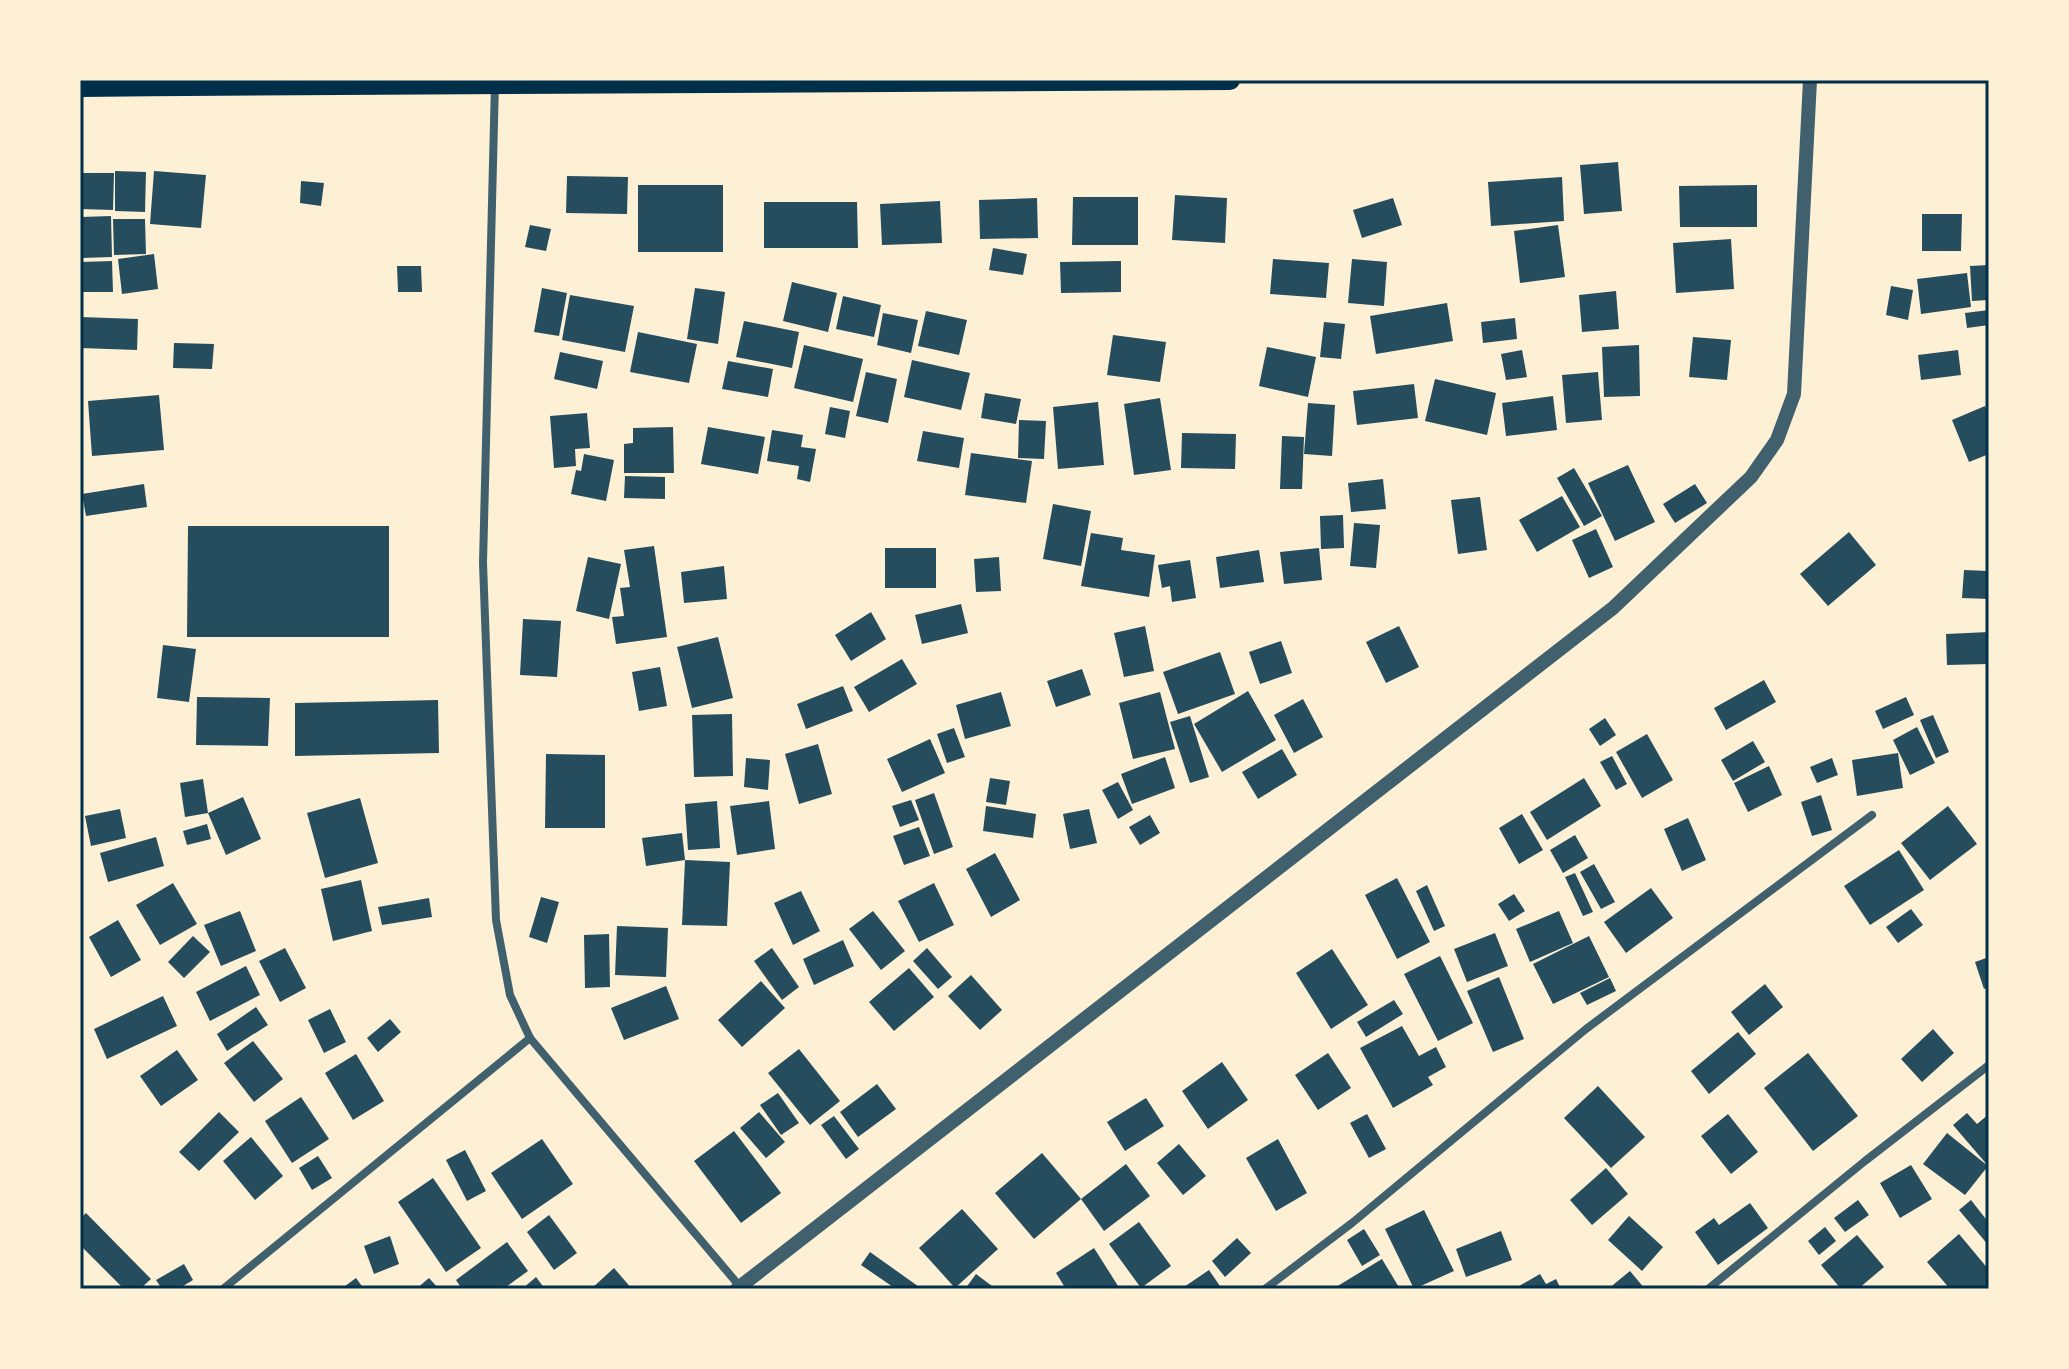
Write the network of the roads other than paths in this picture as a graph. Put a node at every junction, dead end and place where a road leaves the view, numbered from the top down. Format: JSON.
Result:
{"nodes":[{"id":1,"x":1230,"y":80,"type":"edge"},
{"id":2,"x":1810,"y":80,"type":"edge"},
{"id":3,"x":495,"y":82,"type":"edge"},
{"id":4,"x":608,"y":82,"type":"edge"},
{"id":5,"x":80,"y":87,"type":"edge"},
{"id":6,"x":1872,"y":815,"type":"dead end"},
{"id":7,"x":530,"y":1038,"type":"junction"},
{"id":8,"x":1989,"y":1065,"type":"edge"},
{"id":9,"x":740,"y":1288,"type":"edge"},
{"id":10,"x":223,"y":1289,"type":"edge"},
{"id":11,"x":1265,"y":1289,"type":"edge"},
{"id":12,"x":1708,"y":1289,"type":"edge"}],
"edges":[{"from":1,"to":4,"type":"main road"},
{"from":2,"to":9,"type":"street"},
{"from":3,"to":4,"type":"main road"},
{"from":3,"to":5,"type":"main road"},
{"from":3,"to":7,"type":"street"},
{"from":6,"to":11,"type":"street"},
{"from":7,"to":9,"type":"street"},
{"from":7,"to":10,"type":"street"},
{"from":8,"to":12,"type":"street"}]}
